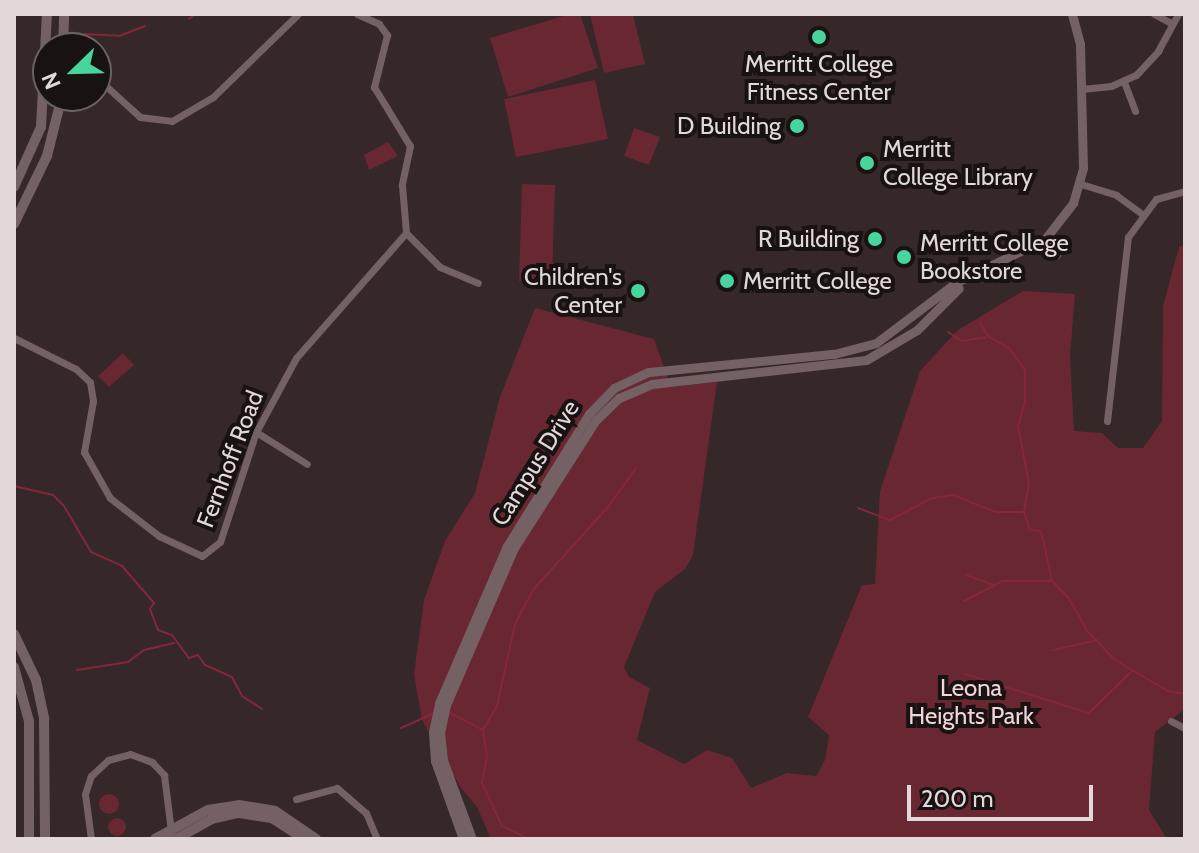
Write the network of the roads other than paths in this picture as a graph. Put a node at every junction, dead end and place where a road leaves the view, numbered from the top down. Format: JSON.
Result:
{"nodes":[{"id":1,"x":47,"y":14,"type":"edge"},
{"id":2,"x":298,"y":14,"type":"edge"},
{"id":3,"x":357,"y":14,"type":"edge"},
{"id":4,"x":1072,"y":14,"type":"edge"},
{"id":5,"x":1154,"y":14,"type":"edge"},
{"id":6,"x":1178,"y":14,"type":"edge"},
{"id":7,"x":1171,"y":23,"type":"junction"},
{"id":8,"x":1124,"y":82,"type":"junction"},
{"id":9,"x":1082,"y":89,"type":"junction"},
{"id":10,"x":112,"y":92,"type":"edge"},
{"id":11,"x":1135,"y":111,"type":"dead end"},
{"id":12,"x":58,"y":112,"type":"edge"},
{"id":13,"x":1081,"y":184,"type":"junction"},
{"id":14,"x":14,"y":187,"type":"edge"},
{"id":15,"x":1185,"y":191,"type":"edge"},
{"id":16,"x":1141,"y":213,"type":"junction"},
{"id":17,"x":14,"y":224,"type":"edge"},
{"id":18,"x":406,"y":233,"type":"junction"},
{"id":19,"x":1045,"y":239,"type":"junction"},
{"id":20,"x":1057,"y":255,"type":"dead end"},
{"id":21,"x":478,"y":283,"type":"dead end"},
{"id":22,"x":14,"y":338,"type":"edge"},
{"id":23,"x":1107,"y":421,"type":"dead end"},
{"id":24,"x":256,"y":432,"type":"junction"},
{"id":25,"x":307,"y":464,"type":"dead end"},
{"id":26,"x":14,"y":634,"type":"edge"},
{"id":27,"x":14,"y":667,"type":"edge"},
{"id":28,"x":1171,"y":721,"type":"dead end"},
{"id":29,"x":1185,"y":728,"type":"edge"},
{"id":30,"x":439,"y":761,"type":"junction"},
{"id":31,"x":296,"y":799,"type":"dead end"},
{"id":32,"x":172,"y":836,"type":"edge"},
{"id":33,"x":29,"y":839,"type":"edge"},
{"id":34,"x":45,"y":839,"type":"edge"},
{"id":35,"x":91,"y":839,"type":"edge"},
{"id":36,"x":155,"y":839,"type":"edge"},
{"id":37,"x":304,"y":839,"type":"edge"},
{"id":38,"x":316,"y":839,"type":"edge"},
{"id":39,"x":377,"y":839,"type":"edge"},
{"id":40,"x":463,"y":839,"type":"edge"},
{"id":41,"x":472,"y":839,"type":"edge"}],
"edges":[{"from":1,"to":14,"type":"main road"},
{"from":2,"to":10,"type":"street"},
{"from":3,"to":18,"type":"street"},
{"from":4,"to":9,"type":"street","name":"Campus Drive"},
{"from":5,"to":7,"type":"street"},
{"from":6,"to":7,"type":"street"},
{"from":7,"to":8,"type":"street"},
{"from":8,"to":9,"type":"street"},
{"from":8,"to":11,"type":"street"},
{"from":9,"to":13,"type":"street","name":"Campus Drive"},
{"from":12,"to":17,"type":"main road"},
{"from":13,"to":16,"type":"street"},
{"from":13,"to":19,"type":"street","name":"Campus Drive"},
{"from":15,"to":16,"type":"street"},
{"from":16,"to":23,"type":"street"},
{"from":18,"to":21,"type":"street"},
{"from":18,"to":24,"type":"street","name":"Fernhoff Road"},
{"from":19,"to":20,"type":"street"},
{"from":19,"to":30,"type":"street","name":"Campus Drive"},
{"from":22,"to":24,"type":"street","name":"Fernhoff Road"},
{"from":24,"to":25,"type":"street"},
{"from":26,"to":34,"type":"main road"},
{"from":27,"to":33,"type":"main road"},
{"from":28,"to":29,"type":"street"},
{"from":30,"to":40,"type":"street","name":"Campus Drive"},
{"from":30,"to":41,"type":"street","name":"Campus Drive"},
{"from":31,"to":39,"type":"street"},
{"from":32,"to":35,"type":"street"},
{"from":32,"to":36,"type":"main road"},
{"from":32,"to":37,"type":"main road"},
{"from":32,"to":38,"type":"main road"}]}
